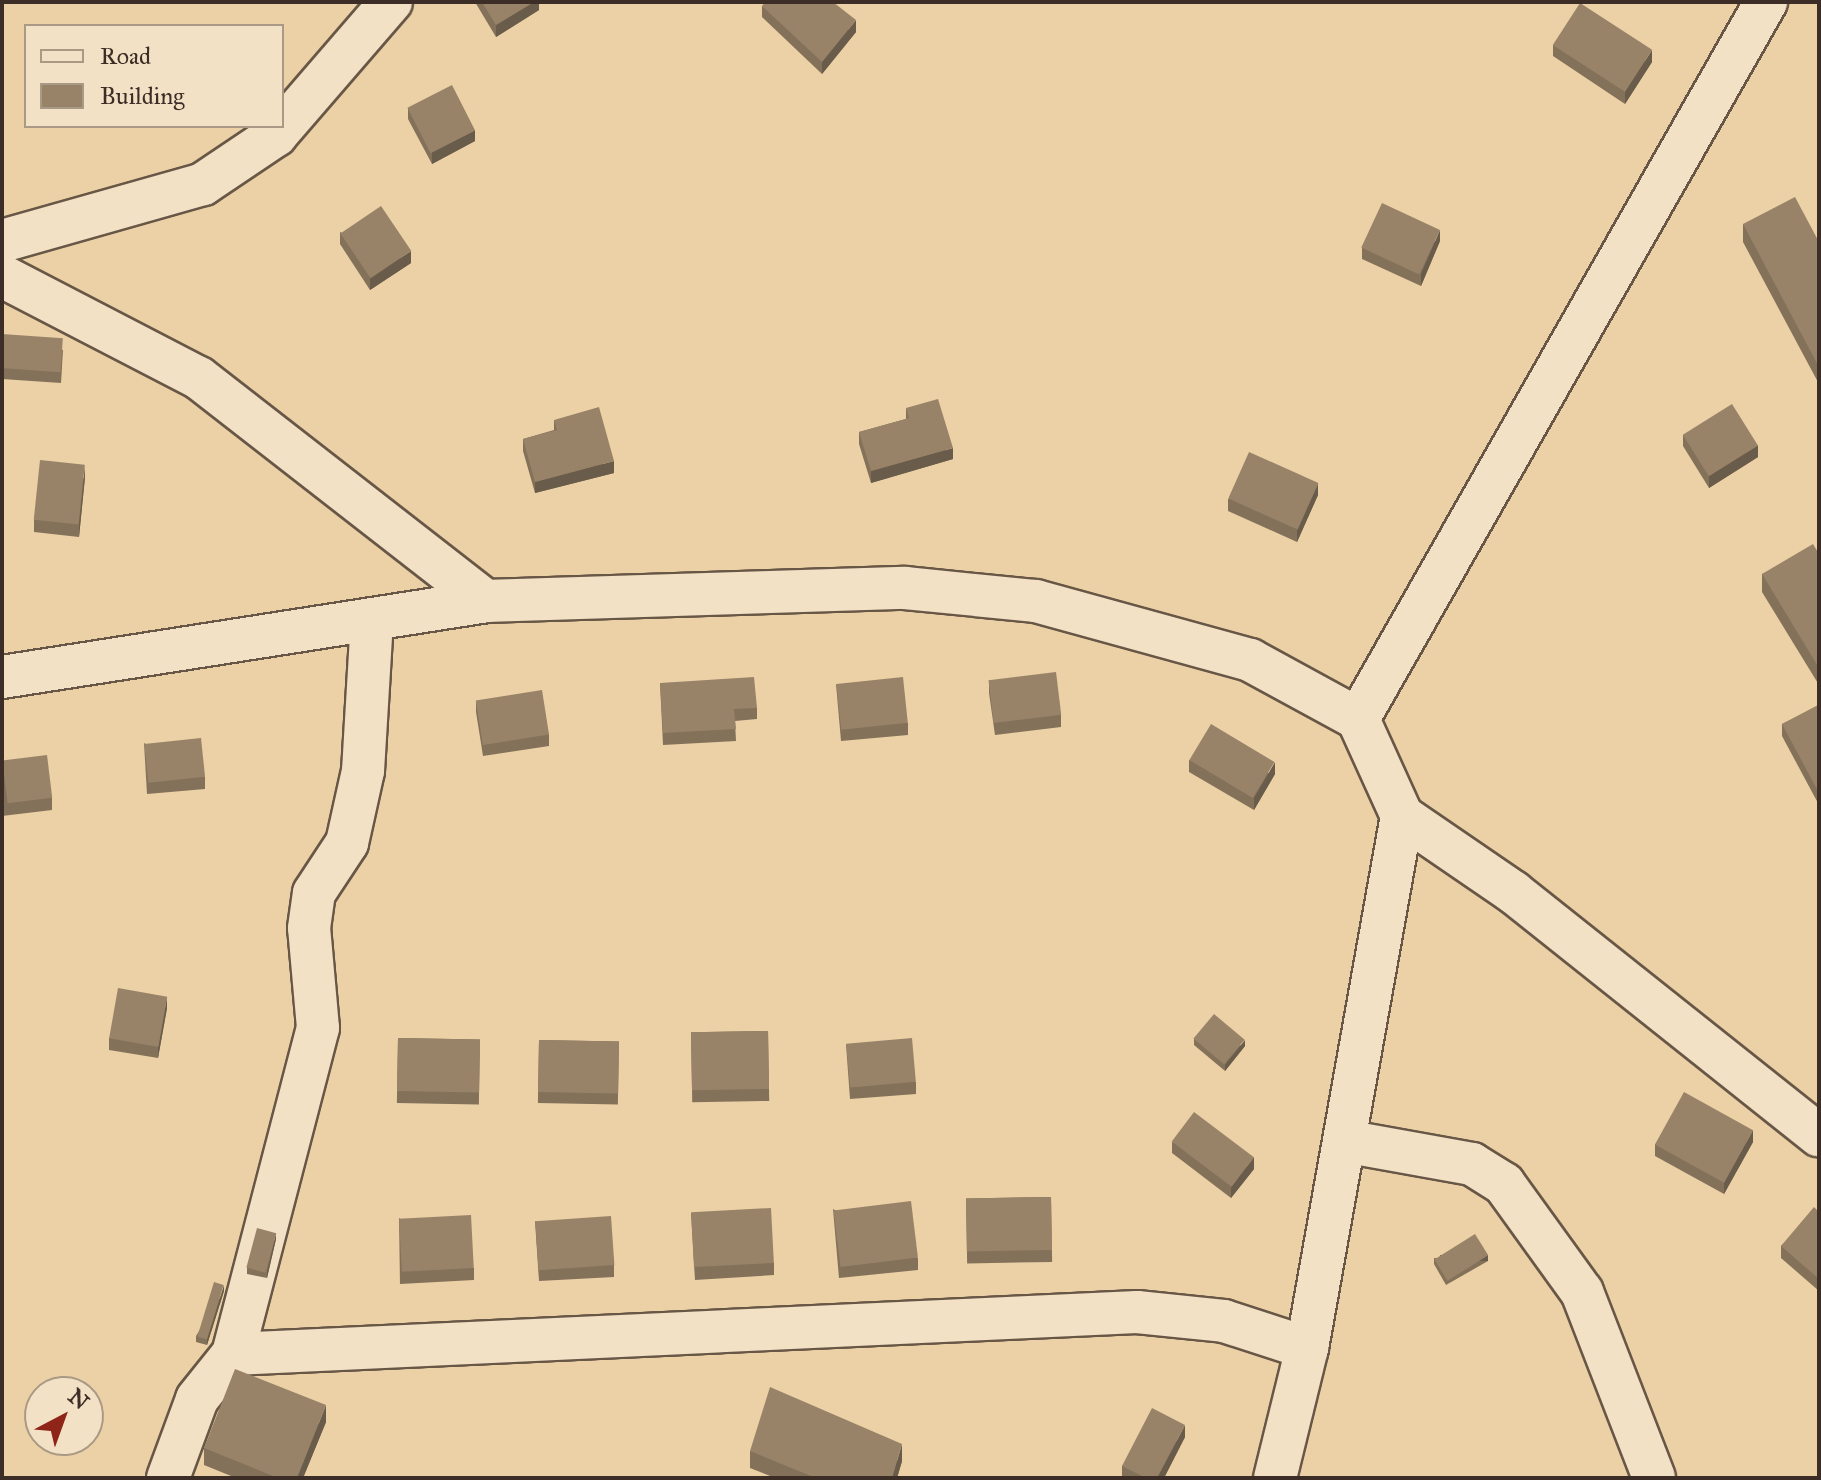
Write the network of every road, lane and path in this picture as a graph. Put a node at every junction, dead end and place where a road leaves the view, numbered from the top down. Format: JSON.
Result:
{"nodes":[{"id":1,"x":391,"y":2,"type":"edge"},
{"id":2,"x":1766,"y":2,"type":"edge"},
{"id":3,"x":284,"y":126,"type":"edge"},
{"id":4,"x":282,"y":128,"type":"edge"},
{"id":5,"x":2,"y":241,"type":"edge"},
{"id":6,"x":2,"y":276,"type":"edge"},
{"id":7,"x":485,"y":601,"type":"junction"},
{"id":8,"x":372,"y":619,"type":"junction"},
{"id":9,"x":2,"y":677,"type":"edge"},
{"id":10,"x":1358,"y":719,"type":"junction"},
{"id":11,"x":1402,"y":816,"type":"junction"},
{"id":12,"x":1819,"y":1135,"type":"edge"},
{"id":13,"x":1344,"y":1141,"type":"junction"},
{"id":14,"x":1307,"y":1348,"type":"junction"},
{"id":15,"x":233,"y":1354,"type":"junction"},
{"id":16,"x":168,"y":1478,"type":"edge"},
{"id":17,"x":1275,"y":1478,"type":"edge"},
{"id":18,"x":1654,"y":1478,"type":"edge"}],
"edges":[{"from":1,"to":3,"type":"street"},
{"from":2,"to":10,"type":"street"},
{"from":4,"to":5,"type":"street"},
{"from":6,"to":7,"type":"street"},
{"from":7,"to":8,"type":"street"},
{"from":7,"to":10,"type":"street"},
{"from":8,"to":9,"type":"street"},
{"from":8,"to":15,"type":"street"},
{"from":10,"to":11,"type":"street"},
{"from":11,"to":12,"type":"street"},
{"from":11,"to":13,"type":"street"},
{"from":13,"to":14,"type":"street"},
{"from":13,"to":18,"type":"street"},
{"from":14,"to":15,"type":"street"},
{"from":14,"to":17,"type":"street"},
{"from":15,"to":16,"type":"street"}]}
